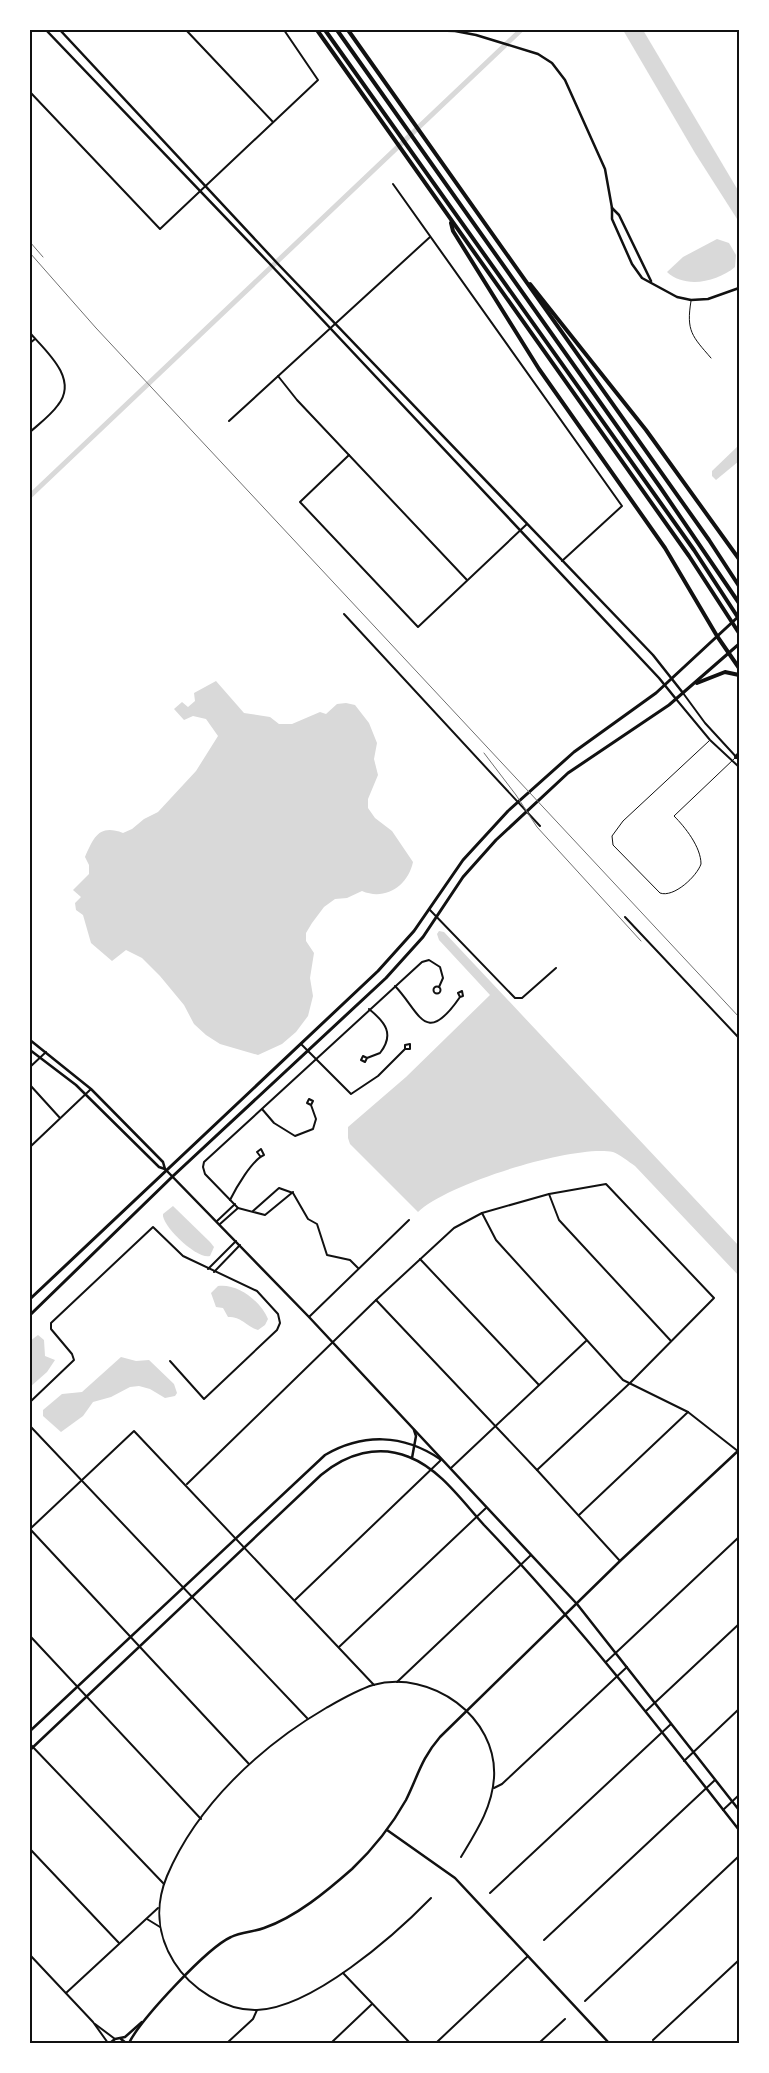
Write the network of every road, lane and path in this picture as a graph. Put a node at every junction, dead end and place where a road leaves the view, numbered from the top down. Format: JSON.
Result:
{"nodes":[{"id":1,"x":46,"y":30,"type":"edge"},
{"id":2,"x":60,"y":30,"type":"edge"},
{"id":3,"x":186,"y":30,"type":"edge"},
{"id":4,"x":284,"y":30,"type":"edge"},
{"id":5,"x":316,"y":30,"type":"edge"},
{"id":6,"x":325,"y":30,"type":"edge"},
{"id":7,"x":337,"y":30,"type":"edge"},
{"id":8,"x":348,"y":30,"type":"edge"},
{"id":9,"x":423,"y":30,"type":"edge"},
{"id":10,"x":30,"y":92,"type":"edge"},
{"id":11,"x":273,"y":122,"type":"junction"},
{"id":12,"x":393,"y":184,"type":"dead end"},
{"id":13,"x":206,"y":185,"type":"junction"},
{"id":14,"x":199,"y":192,"type":"junction"},
{"id":15,"x":612,"y":208,"type":"junction"},
{"id":16,"x":449,"y":219,"type":"junction"},
{"id":17,"x":430,"y":237,"type":"junction"},
{"id":18,"x":506,"y":255,"type":"junction"},
{"id":19,"x":651,"y":281,"type":"junction"},
{"id":20,"x":739,"y":288,"type":"edge"},
{"id":21,"x":691,"y":300,"type":"junction"},
{"id":22,"x":336,"y":322,"type":"junction"},
{"id":23,"x":329,"y":328,"type":"junction"},
{"id":24,"x":30,"y":333,"type":"edge"},
{"id":25,"x":35,"y":338,"type":"junction"},
{"id":26,"x":30,"y":343,"type":"edge"},
{"id":27,"x":711,"y":358,"type":"dead end"},
{"id":28,"x":278,"y":376,"type":"junction"},
{"id":29,"x":229,"y":421,"type":"dead end"},
{"id":30,"x":30,"y":432,"type":"edge"},
{"id":31,"x":349,"y":455,"type":"junction"},
{"id":32,"x":527,"y":524,"type":"junction"},
{"id":33,"x":520,"y":530,"type":"junction"},
{"id":34,"x":739,"y":559,"type":"edge"},
{"id":35,"x":562,"y":561,"type":"junction"},
{"id":36,"x":467,"y":580,"type":"junction"},
{"id":37,"x":739,"y":586,"type":"edge"},
{"id":38,"x":739,"y":603,"type":"edge"},
{"id":39,"x":344,"y":614,"type":"dead end"},
{"id":40,"x":739,"y":618,"type":"edge"},
{"id":41,"x":739,"y":633,"type":"edge"},
{"id":42,"x":717,"y":636,"type":"junction"},
{"id":43,"x":739,"y":644,"type":"edge"},
{"id":44,"x":729,"y":653,"type":"junction"},
{"id":45,"x":739,"y":668,"type":"edge"},
{"id":46,"x":739,"y":675,"type":"edge"},
{"id":47,"x":673,"y":678,"type":"junction"},
{"id":48,"x":697,"y":683,"type":"junction"},
{"id":49,"x":665,"y":685,"type":"junction"},
{"id":50,"x":684,"y":694,"type":"junction"},
{"id":51,"x":676,"y":699,"type":"junction"},
{"id":52,"x":710,"y":740,"type":"junction"},
{"id":53,"x":738,"y":757,"type":"edge"},
{"id":54,"x":732,"y":761,"type":"junction"},
{"id":55,"x":739,"y":767,"type":"edge"},
{"id":56,"x":540,"y":826,"type":"dead end"},
{"id":57,"x":429,"y":909,"type":"junction"},
{"id":58,"x":437,"y":917,"type":"junction"},
{"id":59,"x":625,"y":917,"type":"dead end"},
{"id":60,"x":556,"y":968,"type":"dead end"},
{"id":61,"x":394,"y":986,"type":"junction"},
{"id":62,"x":439,"y":987,"type":"dead end"},
{"id":63,"x":460,"y":997,"type":"dead end"},
{"id":64,"x":369,"y":1009,"type":"junction"},
{"id":65,"x":739,"y":1038,"type":"edge"},
{"id":66,"x":30,"y":1040,"type":"edge"},
{"id":67,"x":301,"y":1043,"type":"junction"},
{"id":68,"x":405,"y":1049,"type":"dead end"},
{"id":69,"x":30,"y":1050,"type":"edge"},
{"id":70,"x":308,"y":1051,"type":"junction"},
{"id":71,"x":46,"y":1052,"type":"junction"},
{"id":72,"x":40,"y":1058,"type":"junction"},
{"id":73,"x":367,"y":1058,"type":"dead end"},
{"id":74,"x":315,"y":1059,"type":"junction"},
{"id":75,"x":30,"y":1067,"type":"edge"},
{"id":76,"x":30,"y":1086,"type":"edge"},
{"id":77,"x":92,"y":1089,"type":"junction"},
{"id":78,"x":86,"y":1094,"type":"junction"},
{"id":79,"x":311,"y":1105,"type":"dead end"},
{"id":80,"x":262,"y":1109,"type":"junction"},
{"id":81,"x":60,"y":1118,"type":"junction"},
{"id":82,"x":30,"y":1147,"type":"edge"},
{"id":83,"x":260,"y":1156,"type":"dead end"},
{"id":84,"x":165,"y":1169,"type":"junction"},
{"id":85,"x":172,"y":1176,"type":"junction"},
{"id":86,"x":293,"y":1192,"type":"junction"},
{"id":87,"x":549,"y":1194,"type":"junction"},
{"id":88,"x":230,"y":1200,"type":"junction"},
{"id":89,"x":235,"y":1204,"type":"junction"},
{"id":90,"x":238,"y":1208,"type":"junction"},
{"id":91,"x":253,"y":1211,"type":"junction"},
{"id":92,"x":482,"y":1212,"type":"junction"},
{"id":93,"x":409,"y":1220,"type":"dead end"},
{"id":94,"x":217,"y":1221,"type":"junction"},
{"id":95,"x":220,"y":1224,"type":"junction"},
{"id":96,"x":236,"y":1240,"type":"junction"},
{"id":97,"x":240,"y":1245,"type":"junction"},
{"id":98,"x":420,"y":1259,"type":"junction"},
{"id":99,"x":358,"y":1268,"type":"junction"},
{"id":100,"x":208,"y":1269,"type":"junction"},
{"id":101,"x":214,"y":1272,"type":"junction"},
{"id":102,"x":30,"y":1300,"type":"edge"},
{"id":103,"x":376,"y":1300,"type":"junction"},
{"id":104,"x":30,"y":1308,"type":"edge"},
{"id":105,"x":30,"y":1315,"type":"edge"},
{"id":106,"x":309,"y":1316,"type":"junction"},
{"id":107,"x":586,"y":1341,"type":"junction"},
{"id":108,"x":671,"y":1341,"type":"junction"},
{"id":109,"x":333,"y":1344,"type":"junction"},
{"id":110,"x":170,"y":1361,"type":"dead end"},
{"id":111,"x":630,"y":1383,"type":"junction"},
{"id":112,"x":538,"y":1385,"type":"junction"},
{"id":113,"x":30,"y":1402,"type":"edge"},
{"id":114,"x":688,"y":1412,"type":"junction"},
{"id":115,"x":30,"y":1426,"type":"edge"},
{"id":116,"x":495,"y":1428,"type":"junction"},
{"id":117,"x":413,"y":1429,"type":"junction"},
{"id":118,"x":414,"y":1445,"type":"junction"},
{"id":119,"x":739,"y":1451,"type":"edge"},
{"id":120,"x":412,"y":1458,"type":"junction"},
{"id":121,"x":441,"y":1460,"type":"junction"},
{"id":122,"x":431,"y":1469,"type":"junction"},
{"id":123,"x":450,"y":1469,"type":"junction"},
{"id":124,"x":537,"y":1470,"type":"junction"},
{"id":125,"x":82,"y":1480,"type":"junction"},
{"id":126,"x":186,"y":1484,"type":"junction"},
{"id":127,"x":486,"y":1508,"type":"junction"},
{"id":128,"x":579,"y":1516,"type":"junction"},
{"id":129,"x":477,"y":1517,"type":"junction"},
{"id":130,"x":30,"y":1529,"type":"edge"},
{"id":131,"x":739,"y":1537,"type":"edge"},
{"id":132,"x":236,"y":1538,"type":"junction"},
{"id":133,"x":245,"y":1547,"type":"junction"},
{"id":134,"x":530,"y":1555,"type":"junction"},
{"id":135,"x":620,"y":1561,"type":"junction"},
{"id":136,"x":522,"y":1564,"type":"junction"},
{"id":137,"x":183,"y":1588,"type":"junction"},
{"id":138,"x":192,"y":1597,"type":"junction"},
{"id":139,"x":295,"y":1600,"type":"junction"},
{"id":140,"x":577,"y":1604,"type":"junction"},
{"id":141,"x":567,"y":1614,"type":"junction"},
{"id":142,"x":739,"y":1624,"type":"edge"},
{"id":143,"x":30,"y":1636,"type":"edge"},
{"id":144,"x":130,"y":1637,"type":"junction"},
{"id":145,"x":139,"y":1646,"type":"junction"},
{"id":146,"x":339,"y":1647,"type":"junction"},
{"id":147,"x":616,"y":1653,"type":"junction"},
{"id":148,"x":606,"y":1662,"type":"junction"},
{"id":149,"x":627,"y":1667,"type":"junction"},
{"id":150,"x":617,"y":1675,"type":"junction"},
{"id":151,"x":397,"y":1682,"type":"junction"},
{"id":152,"x":374,"y":1685,"type":"junction"},
{"id":153,"x":77,"y":1686,"type":"junction"},
{"id":154,"x":86,"y":1696,"type":"junction"},
{"id":155,"x":655,"y":1702,"type":"junction"},
{"id":156,"x":468,"y":1710,"type":"junction"},
{"id":157,"x":739,"y":1710,"type":"edge"},
{"id":158,"x":645,"y":1711,"type":"junction"},
{"id":159,"x":308,"y":1719,"type":"junction"},
{"id":160,"x":671,"y":1724,"type":"junction"},
{"id":161,"x":30,"y":1731,"type":"edge"},
{"id":162,"x":662,"y":1732,"type":"junction"},
{"id":163,"x":30,"y":1744,"type":"edge"},
{"id":164,"x":31,"y":1748,"type":"edge"},
{"id":165,"x":694,"y":1752,"type":"junction"},
{"id":166,"x":684,"y":1761,"type":"junction"},
{"id":167,"x":249,"y":1764,"type":"junction"},
{"id":168,"x":715,"y":1780,"type":"junction"},
{"id":169,"x":706,"y":1788,"type":"junction"},
{"id":170,"x":493,"y":1789,"type":"junction"},
{"id":171,"x":739,"y":1795,"type":"edge"},
{"id":172,"x":732,"y":1801,"type":"junction"},
{"id":173,"x":723,"y":1810,"type":"junction"},
{"id":174,"x":739,"y":1810,"type":"edge"},
{"id":175,"x":201,"y":1819,"type":"junction"},
{"id":176,"x":387,"y":1830,"type":"junction"},
{"id":177,"x":739,"y":1830,"type":"edge"},
{"id":178,"x":30,"y":1849,"type":"edge"},
{"id":179,"x":739,"y":1856,"type":"edge"},
{"id":180,"x":461,"y":1857,"type":"dead end"},
{"id":181,"x":164,"y":1884,"type":"junction"},
{"id":182,"x":490,"y":1893,"type":"dead end"},
{"id":183,"x":431,"y":1898,"type":"dead end"},
{"id":184,"x":158,"y":1908,"type":"junction"},
{"id":185,"x":145,"y":1919,"type":"junction"},
{"id":186,"x":160,"y":1926,"type":"junction"},
{"id":187,"x":544,"y":1940,"type":"dead end"},
{"id":188,"x":119,"y":1943,"type":"junction"},
{"id":189,"x":30,"y":1955,"type":"edge"},
{"id":190,"x":528,"y":1956,"type":"junction"},
{"id":191,"x":739,"y":1960,"type":"edge"},
{"id":192,"x":343,"y":1973,"type":"junction"},
{"id":193,"x":185,"y":1977,"type":"junction"},
{"id":194,"x":66,"y":1993,"type":"junction"},
{"id":195,"x":585,"y":2001,"type":"dead end"},
{"id":196,"x":372,"y":2004,"type":"junction"},
{"id":197,"x":256,"y":2010,"type":"junction"},
{"id":198,"x":145,"y":2019,"type":"junction"},
{"id":199,"x":565,"y":2019,"type":"dead end"},
{"id":200,"x":93,"y":2022,"type":"junction"},
{"id":201,"x":115,"y":2039,"type":"junction"},
{"id":202,"x":121,"y":2039,"type":"junction"},
{"id":203,"x":653,"y":2040,"type":"dead end"},
{"id":204,"x":437,"y":2042,"type":"edge"},
{"id":205,"x":610,"y":2042,"type":"edge"},
{"id":206,"x":109,"y":2043,"type":"edge"},
{"id":207,"x":127,"y":2043,"type":"edge"},
{"id":208,"x":227,"y":2043,"type":"edge"},
{"id":209,"x":331,"y":2043,"type":"edge"},
{"id":210,"x":410,"y":2043,"type":"edge"},
{"id":211,"x":540,"y":2043,"type":"edge"}],
"edges":[{"from":1,"to":14,"type":"street"},
{"from":2,"to":13,"type":"street"},
{"from":3,"to":11,"type":"street"},
{"from":4,"to":11,"type":"street"},
{"from":5,"to":16,"type":"highway"},
{"from":6,"to":40,"type":"highway"},
{"from":7,"to":38,"type":"highway"},
{"from":8,"to":18,"type":"highway"},
{"from":9,"to":15,"type":"street"},
{"from":10,"to":14,"type":"street"},
{"from":11,"to":13,"type":"street"},
{"from":12,"to":17,"type":"street"},
{"from":13,"to":14,"type":"street"},
{"from":13,"to":22,"type":"street"},
{"from":14,"to":23,"type":"street"},
{"from":15,"to":19,"type":"street"},
{"from":15,"to":19,"type":"street"},
{"from":16,"to":41,"type":"highway"},
{"from":16,"to":42,"type":"highway"},
{"from":17,"to":22,"type":"street"},
{"from":17,"to":35,"type":"street"},
{"from":18,"to":34,"type":"highway"},
{"from":18,"to":37,"type":"highway"},
{"from":19,"to":21,"type":"street"},
{"from":20,"to":21,"type":"street"},
{"from":21,"to":27,"type":"lane"},
{"from":22,"to":23,"type":"street"},
{"from":22,"to":32,"type":"street"},
{"from":23,"to":28,"type":"street"},
{"from":23,"to":33,"type":"street"},
{"from":24,"to":25,"type":"street"},
{"from":25,"to":26,"type":"street"},
{"from":25,"to":30,"type":"street"},
{"from":28,"to":29,"type":"street"},
{"from":28,"to":31,"type":"street"},
{"from":31,"to":36,"type":"street"},
{"from":31,"to":36,"type":"street"},
{"from":32,"to":33,"type":"street"},
{"from":32,"to":35,"type":"street"},
{"from":33,"to":36,"type":"street"},
{"from":33,"to":49,"type":"street"},
{"from":35,"to":47,"type":"street"},
{"from":39,"to":56,"type":"street"},
{"from":40,"to":42,"type":"main road"},
{"from":42,"to":44,"type":"highway"},
{"from":42,"to":47,"type":"main road"},
{"from":43,"to":44,"type":"main road"},
{"from":44,"to":45,"type":"highway"},
{"from":44,"to":48,"type":"main road"},
{"from":46,"to":48,"type":"highway"},
{"from":47,"to":49,"type":"main road"},
{"from":47,"to":50,"type":"street"},
{"from":48,"to":50,"type":"main road"},
{"from":49,"to":51,"type":"street"},
{"from":49,"to":57,"type":"main road"},
{"from":50,"to":51,"type":"main road"},
{"from":50,"to":53,"type":"street"},
{"from":51,"to":52,"type":"street"},
{"from":51,"to":58,"type":"main road"},
{"from":52,"to":54,"type":"street"},
{"from":52,"to":54,"type":"lane"},
{"from":53,"to":54,"type":"lane"},
{"from":54,"to":55,"type":"street"},
{"from":57,"to":58,"type":"street"},
{"from":57,"to":67,"type":"main road"},
{"from":58,"to":60,"type":"street"},
{"from":58,"to":70,"type":"main road"},
{"from":59,"to":65,"type":"street"},
{"from":61,"to":62,"type":"street"},
{"from":61,"to":63,"type":"street"},
{"from":61,"to":64,"type":"street"},
{"from":64,"to":73,"type":"street"},
{"from":64,"to":74,"type":"street"},
{"from":66,"to":71,"type":"street"},
{"from":67,"to":70,"type":"street"},
{"from":67,"to":84,"type":"main road"},
{"from":68,"to":74,"type":"street"},
{"from":69,"to":72,"type":"street"},
{"from":70,"to":74,"type":"street"},
{"from":70,"to":85,"type":"main road"},
{"from":71,"to":72,"type":"street"},
{"from":71,"to":77,"type":"street"},
{"from":72,"to":75,"type":"street"},
{"from":72,"to":78,"type":"street"},
{"from":74,"to":80,"type":"street"},
{"from":76,"to":81,"type":"street"},
{"from":77,"to":78,"type":"street"},
{"from":77,"to":84,"type":"street"},
{"from":78,"to":81,"type":"street"},
{"from":78,"to":84,"type":"street"},
{"from":79,"to":80,"type":"street"},
{"from":80,"to":88,"type":"street"},
{"from":81,"to":82,"type":"street"},
{"from":83,"to":88,"type":"street"},
{"from":84,"to":85,"type":"street"},
{"from":84,"to":102,"type":"main road"},
{"from":85,"to":94,"type":"street"},
{"from":85,"to":105,"type":"main road"},
{"from":86,"to":91,"type":"street"},
{"from":86,"to":91,"type":"street"},
{"from":86,"to":99,"type":"street"},
{"from":87,"to":92,"type":"street"},
{"from":87,"to":108,"type":"street"},
{"from":87,"to":108,"type":"street"},
{"from":88,"to":89,"type":"street"},
{"from":89,"to":90,"type":"street"},
{"from":89,"to":94,"type":"street"},
{"from":90,"to":91,"type":"street"},
{"from":90,"to":95,"type":"street"},
{"from":92,"to":98,"type":"street"},
{"from":92,"to":107,"type":"street"},
{"from":93,"to":99,"type":"street"},
{"from":94,"to":95,"type":"street"},
{"from":95,"to":96,"type":"street"},
{"from":96,"to":97,"type":"street"},
{"from":96,"to":100,"type":"street"},
{"from":97,"to":101,"type":"street"},
{"from":97,"to":106,"type":"street"},
{"from":98,"to":103,"type":"street"},
{"from":98,"to":112,"type":"street"},
{"from":99,"to":106,"type":"street"},
{"from":100,"to":101,"type":"street"},
{"from":100,"to":113,"type":"street"},
{"from":101,"to":110,"type":"street"},
{"from":102,"to":104,"type":"main road"},
{"from":103,"to":109,"type":"street"},
{"from":103,"to":116,"type":"street"},
{"from":106,"to":109,"type":"street"},
{"from":107,"to":111,"type":"street"},
{"from":107,"to":112,"type":"street"},
{"from":108,"to":111,"type":"street"},
{"from":109,"to":117,"type":"street"},
{"from":109,"to":126,"type":"street"},
{"from":111,"to":114,"type":"street"},
{"from":111,"to":124,"type":"street"},
{"from":112,"to":116,"type":"street"},
{"from":114,"to":119,"type":"street"},
{"from":114,"to":128,"type":"street"},
{"from":115,"to":125,"type":"street"},
{"from":116,"to":123,"type":"street"},
{"from":116,"to":124,"type":"street"},
{"from":117,"to":118,"type":"street"},
{"from":117,"to":121,"type":"street"},
{"from":118,"to":120,"type":"street"},
{"from":118,"to":121,"type":"street"},
{"from":118,"to":132,"type":"street"},
{"from":119,"to":135,"type":"street"},
{"from":120,"to":122,"type":"street"},
{"from":120,"to":133,"type":"street"},
{"from":121,"to":122,"type":"street"},
{"from":121,"to":123,"type":"street"},
{"from":122,"to":129,"type":"street"},
{"from":122,"to":139,"type":"street"},
{"from":123,"to":127,"type":"street"},
{"from":124,"to":128,"type":"street"},
{"from":125,"to":126,"type":"street"},
{"from":125,"to":130,"type":"street"},
{"from":125,"to":137,"type":"street"},
{"from":126,"to":132,"type":"street"},
{"from":127,"to":129,"type":"street"},
{"from":127,"to":134,"type":"street"},
{"from":128,"to":135,"type":"street"},
{"from":129,"to":136,"type":"street"},
{"from":129,"to":146,"type":"street"},
{"from":130,"to":144,"type":"street"},
{"from":131,"to":147,"type":"street"},
{"from":132,"to":133,"type":"street"},
{"from":132,"to":137,"type":"street"},
{"from":133,"to":138,"type":"street"},
{"from":133,"to":139,"type":"street"},
{"from":134,"to":136,"type":"street"},
{"from":134,"to":140,"type":"street"},
{"from":135,"to":140,"type":"street"},
{"from":136,"to":141,"type":"street"},
{"from":136,"to":151,"type":"street"},
{"from":137,"to":138,"type":"street"},
{"from":137,"to":144,"type":"street"},
{"from":138,"to":145,"type":"street"},
{"from":138,"to":159,"type":"street"},
{"from":139,"to":146,"type":"street"},
{"from":140,"to":141,"type":"street"},
{"from":140,"to":147,"type":"street"},
{"from":141,"to":148,"type":"street"},
{"from":141,"to":156,"type":"street"},
{"from":142,"to":155,"type":"street"},
{"from":143,"to":153,"type":"street"},
{"from":144,"to":145,"type":"street"},
{"from":144,"to":153,"type":"street"},
{"from":145,"to":154,"type":"street"},
{"from":145,"to":167,"type":"street"},
{"from":146,"to":152,"type":"street"},
{"from":147,"to":148,"type":"street"},
{"from":147,"to":149,"type":"street"},
{"from":148,"to":150,"type":"street"},
{"from":149,"to":150,"type":"street"},
{"from":149,"to":155,"type":"street"},
{"from":150,"to":158,"type":"street"},
{"from":150,"to":170,"type":"street"},
{"from":151,"to":152,"type":"street"},
{"from":151,"to":156,"type":"street"},
{"from":152,"to":159,"type":"street"},
{"from":153,"to":154,"type":"street"},
{"from":153,"to":161,"type":"street"},
{"from":154,"to":164,"type":"street"},
{"from":154,"to":175,"type":"street"},
{"from":155,"to":158,"type":"street"},
{"from":155,"to":160,"type":"street"},
{"from":156,"to":170,"type":"street"},
{"from":156,"to":176,"type":"street"},
{"from":157,"to":165,"type":"street"},
{"from":158,"to":162,"type":"street"},
{"from":159,"to":167,"type":"street"},
{"from":160,"to":162,"type":"street"},
{"from":160,"to":165,"type":"street"},
{"from":162,"to":166,"type":"street"},
{"from":162,"to":182,"type":"street"},
{"from":163,"to":164,"type":"street"},
{"from":164,"to":181,"type":"street"},
{"from":165,"to":166,"type":"street"},
{"from":165,"to":168,"type":"street"},
{"from":166,"to":169,"type":"street"},
{"from":167,"to":175,"type":"street"},
{"from":168,"to":169,"type":"street"},
{"from":168,"to":172,"type":"street"},
{"from":169,"to":173,"type":"street"},
{"from":169,"to":187,"type":"street"},
{"from":170,"to":180,"type":"street"},
{"from":171,"to":172,"type":"street"},
{"from":172,"to":173,"type":"street"},
{"from":172,"to":174,"type":"street"},
{"from":173,"to":177,"type":"street"},
{"from":175,"to":181,"type":"street"},
{"from":176,"to":190,"type":"street"},
{"from":176,"to":193,"type":"street"},
{"from":178,"to":188,"type":"street"},
{"from":179,"to":195,"type":"street"},
{"from":181,"to":184,"type":"street"},
{"from":183,"to":192,"type":"street"},
{"from":184,"to":185,"type":"street"},
{"from":184,"to":186,"type":"street"},
{"from":185,"to":186,"type":"street"},
{"from":185,"to":188,"type":"street"},
{"from":186,"to":193,"type":"street"},
{"from":188,"to":194,"type":"street"},
{"from":189,"to":194,"type":"street"},
{"from":190,"to":204,"type":"street"},
{"from":190,"to":205,"type":"street"},
{"from":191,"to":203,"type":"street"},
{"from":192,"to":196,"type":"street"},
{"from":192,"to":197,"type":"street"},
{"from":193,"to":197,"type":"street"},
{"from":193,"to":198,"type":"street"},
{"from":194,"to":200,"type":"street"},
{"from":196,"to":209,"type":"street"},
{"from":196,"to":210,"type":"street"},
{"from":197,"to":208,"type":"street"},
{"from":198,"to":202,"type":"street"},
{"from":198,"to":207,"type":"street"},
{"from":199,"to":211,"type":"street"},
{"from":200,"to":201,"type":"street"},
{"from":200,"to":206,"type":"street"},
{"from":201,"to":202,"type":"street"},
{"from":201,"to":206,"type":"street"},
{"from":202,"to":207,"type":"street"}]}
